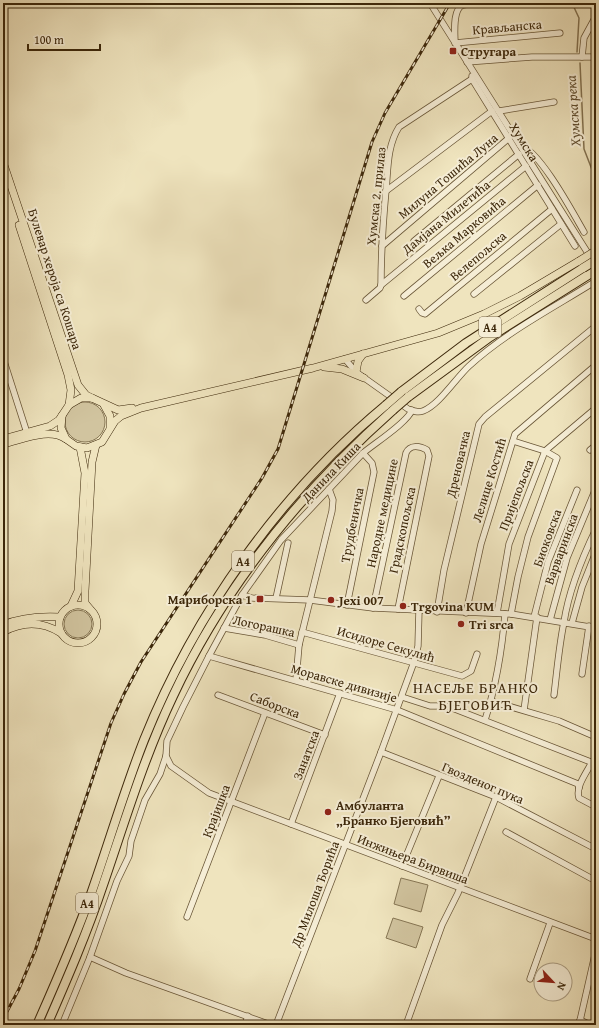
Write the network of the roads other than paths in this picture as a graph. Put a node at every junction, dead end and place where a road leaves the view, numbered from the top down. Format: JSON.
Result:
{"nodes":[{"id":1,"x":430,"y":3,"type":"edge"},
{"id":2,"x":479,"y":3,"type":"edge"},
{"id":3,"x":596,"y":16,"type":"edge"},
{"id":4,"x":560,"y":33,"type":"dead end"},
{"id":5,"x":455,"y":43,"type":"junction"},
{"id":6,"x":596,"y":57,"type":"edge"},
{"id":7,"x":582,"y":58,"type":"junction"},
{"id":8,"x":467,"y":62,"type":"junction"},
{"id":9,"x":473,"y":72,"type":"junction"},
{"id":10,"x":472,"y":80,"type":"junction"},
{"id":11,"x":554,"y":102,"type":"dead end"},
{"id":12,"x":492,"y":111,"type":"junction"},
{"id":13,"x":499,"y":111,"type":"junction"},
{"id":14,"x":509,"y":138,"type":"junction"},
{"id":15,"x":520,"y":145,"type":"junction"},
{"id":16,"x":519,"y":154,"type":"junction"},
{"id":17,"x":3,"y":162,"type":"edge"},
{"id":18,"x":526,"y":166,"type":"junction"},
{"id":19,"x":3,"y":175,"type":"edge"},
{"id":20,"x":538,"y":185,"type":"junction"},
{"id":21,"x":386,"y":191,"type":"junction"},
{"id":22,"x":552,"y":209,"type":"junction"},
{"id":23,"x":561,"y":224,"type":"junction"},
{"id":24,"x":584,"y":232,"type":"dead end"},
{"id":25,"x":414,"y":241,"type":"dead end"},
{"id":26,"x":382,"y":246,"type":"junction"},
{"id":27,"x":575,"y":246,"type":"dead end"},
{"id":28,"x":596,"y":250,"type":"edge"},
{"id":29,"x":596,"y":260,"type":"edge"},
{"id":30,"x":581,"y":264,"type":"junction"},
{"id":31,"x":596,"y":266,"type":"edge"},
{"id":32,"x":596,"y":270,"type":"edge"},
{"id":33,"x":594,"y":282,"type":"edge"},
{"id":34,"x":381,"y":285,"type":"junction"},
{"id":35,"x":474,"y":294,"type":"dead end"},
{"id":36,"x":404,"y":296,"type":"dead end"},
{"id":37,"x":366,"y":300,"type":"dead end"},
{"id":38,"x":418,"y":309,"type":"dead end"},
{"id":39,"x":596,"y":326,"type":"edge"},
{"id":40,"x":363,"y":354,"type":"junction"},
{"id":41,"x":3,"y":358,"type":"edge"},
{"id":42,"x":345,"y":359,"type":"junction"},
{"id":43,"x":596,"y":365,"type":"edge"},
{"id":44,"x":313,"y":368,"type":"junction"},
{"id":45,"x":356,"y":372,"type":"junction"},
{"id":46,"x":364,"y":378,"type":"junction"},
{"id":47,"x":404,"y":395,"type":"junction"},
{"id":48,"x":92,"y":398,"type":"junction"},
{"id":49,"x":102,"y":404,"type":"junction"},
{"id":50,"x":69,"y":405,"type":"junction"},
{"id":51,"x":141,"y":408,"type":"junction"},
{"id":52,"x":390,"y":408,"type":"junction"},
{"id":53,"x":596,"y":408,"type":"edge"},
{"id":54,"x":412,"y":410,"type":"junction"},
{"id":55,"x":62,"y":416,"type":"junction"},
{"id":56,"x":109,"y":431,"type":"junction"},
{"id":57,"x":27,"y":433,"type":"junction"},
{"id":58,"x":3,"y":439,"type":"edge"},
{"id":59,"x":66,"y":439,"type":"junction"},
{"id":60,"x":512,"y":441,"type":"junction"},
{"id":61,"x":3,"y":444,"type":"edge"},
{"id":62,"x":596,"y":445,"type":"edge"},
{"id":63,"x":96,"y":446,"type":"junction"},
{"id":64,"x":80,"y":448,"type":"junction"},
{"id":65,"x":590,"y":450,"type":"dead end"},
{"id":66,"x":545,"y":451,"type":"junction"},
{"id":67,"x":363,"y":453,"type":"junction"},
{"id":68,"x":429,"y":456,"type":"joint"},
{"id":69,"x":596,"y":488,"type":"edge"},
{"id":70,"x":329,"y":489,"type":"junction"},
{"id":71,"x":577,"y":490,"type":"dead end"},
{"id":72,"x":596,"y":529,"type":"edge"},
{"id":73,"x":288,"y":543,"type":"dead end"},
{"id":74,"x":596,"y":552,"type":"edge"},
{"id":75,"x":242,"y":595,"type":"junction"},
{"id":76,"x":276,"y":598,"type":"junction"},
{"id":77,"x":310,"y":600,"type":"junction"},
{"id":78,"x":347,"y":605,"type":"junction"},
{"id":79,"x":71,"y":606,"type":"junction"},
{"id":80,"x":373,"y":608,"type":"junction"},
{"id":81,"x":90,"y":609,"type":"junction"},
{"id":82,"x":398,"y":609,"type":"junction"},
{"id":83,"x":419,"y":610,"type":"junction"},
{"id":84,"x":437,"y":612,"type":"junction"},
{"id":85,"x":466,"y":613,"type":"junction"},
{"id":86,"x":497,"y":613,"type":"junction"},
{"id":87,"x":508,"y":614,"type":"junction"},
{"id":88,"x":60,"y":617,"type":"junction"},
{"id":89,"x":536,"y":617,"type":"junction"},
{"id":90,"x":550,"y":620,"type":"junction"},
{"id":91,"x":564,"y":622,"type":"junction"},
{"id":92,"x":572,"y":623,"type":"junction"},
{"id":93,"x":3,"y":625,"type":"edge"},
{"id":94,"x":589,"y":626,"type":"junction"},
{"id":95,"x":224,"y":628,"type":"junction"},
{"id":96,"x":596,"y":628,"type":"edge"},
{"id":97,"x":3,"y":632,"type":"edge"},
{"id":98,"x":302,"y":632,"type":"junction"},
{"id":99,"x":61,"y":633,"type":"junction"},
{"id":100,"x":299,"y":645,"type":"junction"},
{"id":101,"x":477,"y":654,"type":"dead end"},
{"id":102,"x":209,"y":656,"type":"junction"},
{"id":103,"x":414,"y":662,"type":"junction"},
{"id":104,"x":582,"y":674,"type":"dead end"},
{"id":105,"x":296,"y":680,"type":"junction"},
{"id":106,"x":340,"y":693,"type":"junction"},
{"id":107,"x":218,"y":695,"type":"dead end"},
{"id":108,"x":554,"y":695,"type":"dead end"},
{"id":109,"x":402,"y":697,"type":"junction"},
{"id":110,"x":491,"y":702,"type":"junction"},
{"id":111,"x":397,"y":710,"type":"junction"},
{"id":112,"x":524,"y":710,"type":"junction"},
{"id":113,"x":265,"y":713,"type":"junction"},
{"id":114,"x":485,"y":720,"type":"junction"},
{"id":115,"x":325,"y":735,"type":"junction"},
{"id":116,"x":596,"y":737,"type":"edge"},
{"id":117,"x":381,"y":752,"type":"junction"},
{"id":118,"x":166,"y":756,"type":"junction"},
{"id":119,"x":594,"y":763,"type":"edge"},
{"id":120,"x":439,"y":776,"type":"junction"},
{"id":121,"x":579,"y":788,"type":"junction"},
{"id":122,"x":496,"y":797,"type":"junction"},
{"id":123,"x":231,"y":802,"type":"junction"},
{"id":124,"x":596,"y":806,"type":"edge"},
{"id":125,"x":291,"y":824,"type":"junction"},
{"id":126,"x":506,"y":832,"type":"dead end"},
{"id":127,"x":346,"y":845,"type":"junction"},
{"id":128,"x":596,"y":849,"type":"edge"},
{"id":129,"x":402,"y":866,"type":"junction"},
{"id":130,"x":596,"y":881,"type":"edge"},
{"id":131,"x":460,"y":888,"type":"junction"},
{"id":132,"x":187,"y":917,"type":"dead end"},
{"id":133,"x":550,"y":922,"type":"junction"},
{"id":134,"x":596,"y":940,"type":"edge"},
{"id":135,"x":596,"y":950,"type":"edge"},
{"id":136,"x":90,"y":957,"type":"junction"},
{"id":137,"x":594,"y":973,"type":"edge"},
{"id":138,"x":530,"y":979,"type":"dead end"},
{"id":139,"x":248,"y":1016,"type":"junction"},
{"id":140,"x":580,"y":1023,"type":"edge"},
{"id":141,"x":269,"y":1024,"type":"edge"},
{"id":142,"x":37,"y":1025,"type":"edge"},
{"id":143,"x":47,"y":1025,"type":"edge"},
{"id":144,"x":62,"y":1025,"type":"edge"},
{"id":145,"x":245,"y":1025,"type":"edge"},
{"id":146,"x":276,"y":1025,"type":"edge"},
{"id":147,"x":406,"y":1025,"type":"edge"},
{"id":148,"x":590,"y":1025,"type":"edge"}],
"edges":[{"from":1,"to":5,"type":"street","name":"Хумска"},
{"from":2,"to":5,"type":"street"},
{"from":3,"to":7,"type":"street"},
{"from":4,"to":5,"type":"street","name":"Крављанска"},
{"from":5,"to":8,"type":"street","name":"Хумска"},
{"from":6,"to":7,"type":"street"},
{"from":7,"to":8,"type":"street"},
{"from":8,"to":9,"type":"street","name":"Хумска"},
{"from":9,"to":10,"type":"street"},
{"from":9,"to":13,"type":"street","name":"Хумска"},
{"from":10,"to":12,"type":"street","name":"Хумска"},
{"from":10,"to":21,"type":"street","name":"Хумска 2. прилаз"},
{"from":11,"to":13,"type":"street"},
{"from":12,"to":14,"type":"street","name":"Хумска"},
{"from":12,"to":21,"type":"street"},
{"from":13,"to":15,"type":"street","name":"Хумска"},
{"from":14,"to":16,"type":"street","name":"Хумска"},
{"from":14,"to":26,"type":"street","name":"Милуна Тошића Луна"},
{"from":15,"to":24,"type":"street","name":"Хумска"},
{"from":15,"to":31,"type":"street","name":"Хумска"},
{"from":16,"to":18,"type":"street","name":"Хумска"},
{"from":16,"to":25,"type":"street"},
{"from":17,"to":48,"type":"main road","name":"Булевар хероја са Кошара"},
{"from":18,"to":20,"type":"street","name":"Хумска"},
{"from":18,"to":34,"type":"street","name":"Дамјана Милетића"},
{"from":19,"to":50,"type":"main road","name":"Булевар хероја са Кошара"},
{"from":20,"to":22,"type":"street","name":"Хумска"},
{"from":20,"to":36,"type":"street","name":"Вељка Марковића"},
{"from":21,"to":26,"type":"street","name":"Хумска 2. прилаз"},
{"from":22,"to":23,"type":"street","name":"Хумска"},
{"from":22,"to":38,"type":"street","name":"Велепољска"},
{"from":23,"to":27,"type":"street","name":"Хумска"},
{"from":23,"to":35,"type":"street"},
{"from":26,"to":34,"type":"street","name":"Хумска 2. прилаз"},
{"from":28,"to":30,"type":"main road","bridge":true},
{"from":29,"to":30,"type":"highway","number":"A4","bridge":true},
{"from":30,"to":40,"type":"main road"},
{"from":30,"to":47,"type":"highway","number":"A4"},
{"from":32,"to":47,"type":"highway","number":"A4"},
{"from":33,"to":54,"type":"street"},
{"from":34,"to":37,"type":"street"},
{"from":39,"to":84,"type":"street","name":"Дреновачка"},
{"from":40,"to":42,"type":"main road"},
{"from":40,"to":45,"type":"main road"},
{"from":41,"to":57,"type":"street"},
{"from":42,"to":44,"type":"main road"},
{"from":42,"to":45,"type":"street"},
{"from":43,"to":60,"type":"street","name":"Лелице Костић"},
{"from":44,"to":46,"type":"main road"},
{"from":44,"to":51,"type":"main road"},
{"from":45,"to":46,"type":"street"},
{"from":46,"to":54,"type":"street"},
{"from":47,"to":52,"type":"highway","number":"A4","bridge":true},
{"from":48,"to":49,"type":"main road"},
{"from":48,"to":50,"type":"main road"},
{"from":49,"to":51,"type":"main road"},
{"from":49,"to":56,"type":"main road"},
{"from":50,"to":55,"type":"main road"},
{"from":51,"to":56,"type":"main road"},
{"from":52,"to":142,"type":"highway","number":"A4"},
{"from":52,"to":143,"type":"highway","number":"A4"},
{"from":53,"to":66,"type":"street","name":"Пријепољска"},
{"from":54,"to":67,"type":"street","name":"Данила Киша"},
{"from":55,"to":57,"type":"main road"},
{"from":55,"to":59,"type":"main road"},
{"from":56,"to":63,"type":"main road"},
{"from":57,"to":58,"type":"main road"},
{"from":59,"to":61,"type":"main road"},
{"from":59,"to":64,"type":"main road"},
{"from":60,"to":66,"type":"street"},
{"from":60,"to":85,"type":"street","name":"Лелице Костић"},
{"from":62,"to":65,"type":"street"},
{"from":63,"to":64,"type":"main road"},
{"from":63,"to":81,"type":"main road"},
{"from":64,"to":79,"type":"main road"},
{"from":66,"to":86,"type":"street","name":"Пријепољска"},
{"from":66,"to":87,"type":"street"},
{"from":67,"to":70,"type":"street","name":"Данила Киша"},
{"from":67,"to":78,"type":"street","name":"Трудбеничка"},
{"from":68,"to":80,"type":"street","name":"Народне медицине"},
{"from":68,"to":82,"type":"street","name":"Градскопољска"},
{"from":69,"to":90,"type":"street","name":"Варваринска"},
{"from":70,"to":75,"type":"street","name":"Данила Киша"},
{"from":70,"to":77,"type":"street"},
{"from":71,"to":89,"type":"street","name":"Биоковска"},
{"from":72,"to":91,"type":"street"},
{"from":73,"to":76,"type":"street"},
{"from":74,"to":92,"type":"street"},
{"from":75,"to":76,"type":"street"},
{"from":75,"to":95,"type":"street","name":"Данила Киша"},
{"from":76,"to":77,"type":"street"},
{"from":77,"to":78,"type":"street"},
{"from":77,"to":98,"type":"street"},
{"from":78,"to":80,"type":"street"},
{"from":79,"to":81,"type":"main road"},
{"from":79,"to":88,"type":"main road"},
{"from":80,"to":82,"type":"street"},
{"from":81,"to":99,"type":"main road"},
{"from":82,"to":83,"type":"street"},
{"from":83,"to":84,"type":"street"},
{"from":83,"to":103,"type":"street","name":"Др Милоша Ђорића"},
{"from":84,"to":85,"type":"street"},
{"from":85,"to":86,"type":"street"},
{"from":86,"to":87,"type":"street"},
{"from":87,"to":89,"type":"street"},
{"from":87,"to":110,"type":"street"},
{"from":88,"to":93,"type":"main road"},
{"from":88,"to":99,"type":"main road"},
{"from":89,"to":90,"type":"street"},
{"from":89,"to":112,"type":"street","name":"Биоковска"},
{"from":90,"to":91,"type":"street"},
{"from":91,"to":92,"type":"street"},
{"from":91,"to":108,"type":"street"},
{"from":92,"to":94,"type":"street"},
{"from":94,"to":96,"type":"street"},
{"from":94,"to":104,"type":"street"},
{"from":95,"to":100,"type":"street","name":"Логорашка"},
{"from":95,"to":102,"type":"street","name":"Данила Киша"},
{"from":97,"to":99,"type":"main road"},
{"from":98,"to":100,"type":"street"},
{"from":98,"to":103,"type":"street","name":"Исидоре Секулић"},
{"from":100,"to":105,"type":"street"},
{"from":101,"to":103,"type":"street","name":"Исидоре Секулић"},
{"from":102,"to":105,"type":"street","name":"Моравске дивизије"},
{"from":102,"to":118,"type":"street","name":"Данила Киша"},
{"from":103,"to":109,"type":"street","name":"Др Милоша Ђорића"},
{"from":105,"to":106,"type":"street","name":"Моравске дивизије"},
{"from":106,"to":111,"type":"street","name":"Моравске дивизије"},
{"from":106,"to":115,"type":"street","name":"Занатска"},
{"from":107,"to":113,"type":"street","name":"Саборска"},
{"from":109,"to":111,"type":"street","name":"Др Милоша Ђорића"},
{"from":109,"to":114,"type":"street"},
{"from":110,"to":112,"type":"street"},
{"from":110,"to":114,"type":"street"},
{"from":111,"to":117,"type":"street","name":"Др Милоша Ђорића"},
{"from":111,"to":121,"type":"street","name":"Моравске дивизије"},
{"from":112,"to":116,"type":"street"},
{"from":113,"to":115,"type":"street","name":"Саборска"},
{"from":113,"to":123,"type":"street","name":"Крајишка"},
{"from":114,"to":119,"type":"street"},
{"from":115,"to":125,"type":"street","name":"Занатска"},
{"from":117,"to":120,"type":"street","name":"Гвозденог пука"},
{"from":117,"to":127,"type":"street","name":"Др Милоша Ђорића"},
{"from":118,"to":123,"type":"street","name":"Инжињера Бирвиша"},
{"from":118,"to":136,"type":"street","name":"Данила Киша"},
{"from":119,"to":121,"type":"street"},
{"from":120,"to":122,"type":"street","name":"Гвозденог пука"},
{"from":120,"to":129,"type":"street"},
{"from":121,"to":124,"type":"street"},
{"from":122,"to":128,"type":"street","name":"Гвозденог пука"},
{"from":122,"to":131,"type":"street"},
{"from":123,"to":125,"type":"street","name":"Инжињера Бирвиша"},
{"from":123,"to":132,"type":"street","name":"Крајишка"},
{"from":125,"to":127,"type":"street","name":"Инжињера Бирвиша"},
{"from":126,"to":130,"type":"street"},
{"from":127,"to":129,"type":"street","name":"Инжињера Бирвиша"},
{"from":127,"to":146,"type":"street","name":"Др Милоша Ђорића"},
{"from":129,"to":131,"type":"street","name":"Инжињера Бирвиша"},
{"from":131,"to":133,"type":"street","name":"Инжињера Бирвиша"},
{"from":131,"to":147,"type":"street"},
{"from":133,"to":134,"type":"street","name":"Инжињера Бирвиша"},
{"from":133,"to":138,"type":"street"},
{"from":135,"to":137,"type":"street"},
{"from":136,"to":139,"type":"street"},
{"from":136,"to":144,"type":"street","name":"Данила Киша"},
{"from":137,"to":140,"type":"street"},
{"from":139,"to":141,"type":"street"},
{"from":139,"to":145,"type":"street"},
{"from":140,"to":148,"type":"street"}]}
